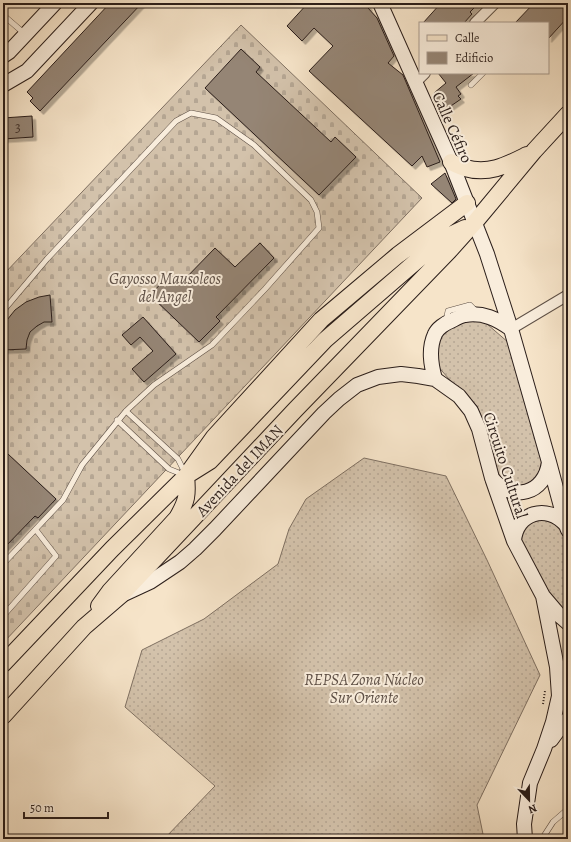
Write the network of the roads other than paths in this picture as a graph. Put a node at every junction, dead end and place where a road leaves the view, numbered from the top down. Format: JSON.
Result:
{"nodes":[{"id":1,"x":55,"y":3,"type":"edge"},
{"id":2,"x":91,"y":3,"type":"edge"},
{"id":3,"x":380,"y":3,"type":"edge"},
{"id":4,"x":495,"y":3,"type":"edge"},
{"id":5,"x":3,"y":15,"type":"edge"},
{"id":6,"x":476,"y":22,"type":"edge"},
{"id":7,"x":26,"y":34,"type":"junction"},
{"id":8,"x":3,"y":56,"type":"edge"},
{"id":9,"x":424,"y":74,"type":"edge"},
{"id":10,"x":482,"y":74,"type":"edge"},
{"id":11,"x":415,"y":83,"type":"junction"},
{"id":12,"x":3,"y":85,"type":"edge"},
{"id":13,"x":471,"y":85,"type":"dead end"},
{"id":14,"x":568,"y":114,"type":"edge"},
{"id":15,"x":534,"y":151,"type":"junction"},
{"id":16,"x":451,"y":162,"type":"junction"},
{"id":17,"x":467,"y":203,"type":"junction"},
{"id":18,"x":475,"y":222,"type":"junction"},
{"id":19,"x":568,"y":295,"type":"edge"},
{"id":20,"x":3,"y":311,"type":"edge"},
{"id":21,"x":511,"y":329,"type":"junction"},
{"id":22,"x":435,"y":380,"type":"junction"},
{"id":23,"x":126,"y":410,"type":"junction"},
{"id":24,"x":117,"y":420,"type":"junction"},
{"id":25,"x":549,"y":462,"type":"junction"},
{"id":26,"x":186,"y":476,"type":"junction"},
{"id":27,"x":492,"y":478,"type":"junction"},
{"id":28,"x":567,"y":528,"type":"edge"},
{"id":29,"x":36,"y":530,"type":"junction"},
{"id":30,"x":514,"y":541,"type":"junction"},
{"id":31,"x":3,"y":564,"type":"edge"},
{"id":32,"x":120,"y":596,"type":"junction"},
{"id":33,"x":543,"y":596,"type":"junction"},
{"id":34,"x":3,"y":616,"type":"edge"},
{"id":35,"x":568,"y":623,"type":"edge"},
{"id":36,"x":84,"y":627,"type":"junction"},
{"id":37,"x":3,"y":664,"type":"edge"},
{"id":38,"x":3,"y":716,"type":"edge"},
{"id":39,"x":568,"y":718,"type":"edge"},
{"id":40,"x":544,"y":750,"type":"junction"},
{"id":41,"x":568,"y":809,"type":"edge"},
{"id":42,"x":525,"y":839,"type":"edge"},
{"id":43,"x":542,"y":839,"type":"edge"}],
"edges":[{"from":1,"to":7,"type":"street"},
{"from":2,"to":12,"type":"street"},
{"from":3,"to":11,"type":"street","name":"Calle Céfiro"},
{"from":4,"to":6,"type":"street"},
{"from":5,"to":7,"type":"lane"},
{"from":7,"to":8,"type":"street"},
{"from":9,"to":11,"type":"street"},
{"from":10,"to":13,"type":"lane"},
{"from":11,"to":16,"type":"street","name":"Calle Céfiro"},
{"from":14,"to":15,"type":"main road","name":"Avenida del IMAN"},
{"from":15,"to":16,"type":"main road"},
{"from":15,"to":18,"type":"main road","name":"Avenida del IMAN"},
{"from":16,"to":17,"type":"street","name":"Calle Céfiro"},
{"from":17,"to":18,"type":"street","name":"Calle Céfiro"},
{"from":17,"to":26,"type":"main road"},
{"from":18,"to":21,"type":"street"},
{"from":18,"to":26,"type":"main road","name":"Avenida del IMAN"},
{"from":18,"to":32,"type":"main road","name":"Avenida del IMAN"},
{"from":19,"to":21,"type":"street"},
{"from":20,"to":23,"type":"lane"},
{"from":21,"to":22,"type":"street"},
{"from":21,"to":25,"type":"street"},
{"from":22,"to":27,"type":"street","name":"Circuito Cultural"},
{"from":22,"to":32,"type":"street","name":"Circuito Cultural"},
{"from":23,"to":24,"type":"lane"},
{"from":23,"to":26,"type":"lane"},
{"from":24,"to":26,"type":"lane"},
{"from":24,"to":29,"type":"lane"},
{"from":25,"to":27,"type":"street"},
{"from":25,"to":28,"type":"street"},
{"from":26,"to":36,"type":"main road"},
{"from":26,"to":37,"type":"main road","name":"Avenida del IMAN"},
{"from":27,"to":30,"type":"street","name":"Circuito Cultural"},
{"from":28,"to":30,"type":"street"},
{"from":29,"to":31,"type":"lane"},
{"from":29,"to":34,"type":"lane"},
{"from":30,"to":33,"type":"street","name":"Circuito Cultural"},
{"from":32,"to":36,"type":"main road","name":"Avenida del IMAN"},
{"from":33,"to":35,"type":"street","name":"Circuito Cultural"},
{"from":33,"to":40,"type":"street"},
{"from":36,"to":38,"type":"main road","name":"Avenida del IMAN"},
{"from":39,"to":40,"type":"street"},
{"from":40,"to":42,"type":"street"},
{"from":41,"to":43,"type":"lane"}]}
